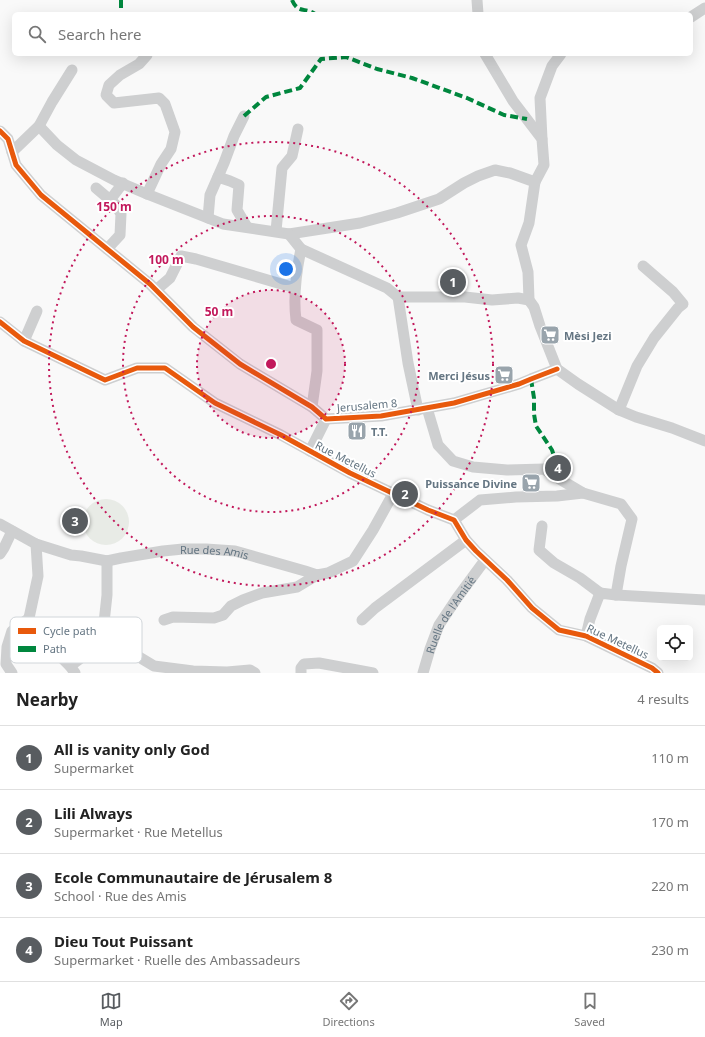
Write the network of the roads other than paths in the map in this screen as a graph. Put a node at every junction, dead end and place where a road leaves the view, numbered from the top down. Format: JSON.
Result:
{"nodes":[{"id":1,"x":476,"y":0,"type":"edge"},
{"id":2,"x":705,"y":8,"type":"edge"},
{"id":3,"x":478,"y":12,"type":"edge"},
{"id":4,"x":693,"y":16,"type":"edge"},
{"id":5,"x":145,"y":56,"type":"edge"},
{"id":6,"x":486,"y":56,"type":"edge"},
{"id":7,"x":560,"y":56,"type":"edge"},
{"id":8,"x":72,"y":70,"type":"dead end"},
{"id":9,"x":244,"y":116,"type":"dead end"},
{"id":10,"x":39,"y":126,"type":"junction"},
{"id":11,"x":298,"y":129,"type":"dead end"},
{"id":12,"x":0,"y":131,"type":"edge"},
{"id":13,"x":542,"y":139,"type":"junction"},
{"id":14,"x":12,"y":152,"type":"junction"},
{"id":15,"x":218,"y":177,"type":"junction"},
{"id":16,"x":535,"y":182,"type":"junction"},
{"id":17,"x":122,"y":183,"type":"junction"},
{"id":18,"x":96,"y":188,"type":"dead end"},
{"id":19,"x":147,"y":194,"type":"junction"},
{"id":20,"x":110,"y":200,"type":"junction"},
{"id":21,"x":208,"y":218,"type":"junction"},
{"id":22,"x":247,"y":228,"type":"junction"},
{"id":23,"x":276,"y":231,"type":"junction"},
{"id":24,"x":289,"y":234,"type":"junction"},
{"id":25,"x":107,"y":249,"type":"junction"},
{"id":26,"x":301,"y":249,"type":"junction"},
{"id":27,"x":643,"y":266,"type":"dead end"},
{"id":28,"x":295,"y":288,"type":"junction"},
{"id":29,"x":156,"y":290,"type":"junction"},
{"id":30,"x":398,"y":297,"type":"junction"},
{"id":31,"x":529,"y":300,"type":"junction"},
{"id":32,"x":37,"y":311,"type":"dead end"},
{"id":33,"x":0,"y":322,"type":"edge"},
{"id":34,"x":24,"y":341,"type":"junction"},
{"id":35,"x":557,"y":369,"type":"junction"},
{"id":36,"x":312,"y":406,"type":"junction"},
{"id":37,"x":422,"y":409,"type":"junction"},
{"id":38,"x":619,"y":410,"type":"junction"},
{"id":39,"x":326,"y":419,"type":"junction"},
{"id":40,"x":705,"y":441,"type":"edge"},
{"id":41,"x":310,"y":451,"type":"junction"},
{"id":42,"x":583,"y":492,"type":"junction"},
{"id":43,"x":394,"y":494,"type":"junction"},
{"id":44,"x":454,"y":520,"type":"junction"},
{"id":45,"x":0,"y":524,"type":"edge"},
{"id":46,"x":542,"y":526,"type":"dead end"},
{"id":47,"x":12,"y":531,"type":"junction"},
{"id":48,"x":466,"y":540,"type":"junction"},
{"id":49,"x":36,"y":544,"type":"junction"},
{"id":50,"x":0,"y":554,"type":"edge"},
{"id":51,"x":485,"y":560,"type":"junction"},
{"id":52,"x":107,"y":561,"type":"junction"},
{"id":53,"x":317,"y":575,"type":"junction"},
{"id":54,"x":600,"y":593,"type":"junction"},
{"id":55,"x":616,"y":595,"type":"junction"},
{"id":56,"x":705,"y":600,"type":"edge"},
{"id":57,"x":29,"y":617,"type":"edge"},
{"id":58,"x":105,"y":617,"type":"edge"},
{"id":59,"x":164,"y":620,"type":"dead end"},
{"id":60,"x":362,"y":620,"type":"dead end"},
{"id":61,"x":586,"y":636,"type":"junction"},
{"id":62,"x":10,"y":638,"type":"edge"},
{"id":63,"x":142,"y":659,"type":"edge"},
{"id":64,"x":12,"y":673,"type":"edge"},
{"id":65,"x":255,"y":673,"type":"edge"},
{"id":66,"x":301,"y":673,"type":"edge"},
{"id":67,"x":373,"y":673,"type":"edge"},
{"id":68,"x":423,"y":673,"type":"edge"},
{"id":69,"x":658,"y":673,"type":"edge"}],
"edges":[{"from":1,"to":3,"type":"street"},
{"from":2,"to":4,"type":"street"},
{"from":5,"to":19,"type":"street"},
{"from":6,"to":13,"type":"street"},
{"from":7,"to":13,"type":"street"},
{"from":8,"to":10,"type":"street"},
{"from":9,"to":15,"type":"street"},
{"from":10,"to":14,"type":"street"},
{"from":10,"to":17,"type":"street"},
{"from":11,"to":23,"type":"street"},
{"from":12,"to":14,"type":"street","name":"Jerusalem 8"},
{"from":13,"to":16,"type":"street"},
{"from":14,"to":25,"type":"street","name":"Jerusalem 8"},
{"from":15,"to":21,"type":"street"},
{"from":15,"to":22,"type":"street"},
{"from":16,"to":24,"type":"street"},
{"from":16,"to":31,"type":"street"},
{"from":17,"to":19,"type":"street"},
{"from":17,"to":20,"type":"street"},
{"from":18,"to":20,"type":"street"},
{"from":19,"to":21,"type":"street"},
{"from":20,"to":25,"type":"street"},
{"from":21,"to":22,"type":"street"},
{"from":22,"to":23,"type":"street"},
{"from":23,"to":24,"type":"street"},
{"from":24,"to":26,"type":"street"},
{"from":25,"to":29,"type":"street","name":"Jerusalem 8"},
{"from":26,"to":28,"type":"street"},
{"from":26,"to":30,"type":"street"},
{"from":27,"to":38,"type":"street"},
{"from":28,"to":29,"type":"street"},
{"from":28,"to":36,"type":"street"},
{"from":29,"to":36,"type":"street","name":"Jerusalem 8"},
{"from":30,"to":31,"type":"street"},
{"from":30,"to":37,"type":"street"},
{"from":31,"to":35,"type":"street"},
{"from":32,"to":34,"type":"street"},
{"from":33,"to":34,"type":"street","name":"Rue Metellus"},
{"from":34,"to":41,"type":"street","name":"Rue Metellus"},
{"from":35,"to":37,"type":"street","name":"Jerusalem 8"},
{"from":35,"to":38,"type":"street"},
{"from":36,"to":39,"type":"street","name":"Jerusalem 8"},
{"from":37,"to":39,"type":"street","name":"Jerusalem 8"},
{"from":37,"to":42,"type":"street"},
{"from":38,"to":40,"type":"street"},
{"from":39,"to":41,"type":"street"},
{"from":41,"to":43,"type":"street","name":"Rue Metellus"},
{"from":42,"to":44,"type":"street"},
{"from":42,"to":55,"type":"street"},
{"from":43,"to":44,"type":"street","name":"Rue Metellus"},
{"from":43,"to":53,"type":"street"},
{"from":44,"to":48,"type":"street","name":"Rue Metellus"},
{"from":45,"to":47,"type":"street","name":"Rue des Amis"},
{"from":46,"to":54,"type":"street"},
{"from":47,"to":49,"type":"street","name":"Rue des Amis"},
{"from":47,"to":50,"type":"street"},
{"from":48,"to":51,"type":"street","name":"Rue Metellus"},
{"from":48,"to":60,"type":"street"},
{"from":49,"to":52,"type":"street","name":"Rue des Amis"},
{"from":49,"to":57,"type":"street"},
{"from":51,"to":61,"type":"street","name":"Rue Metellus"},
{"from":51,"to":68,"type":"street","name":"Ruelle de l'Amitié"},
{"from":52,"to":53,"type":"street","name":"Rue des Amis"},
{"from":52,"to":58,"type":"street"},
{"from":53,"to":59,"type":"street"},
{"from":54,"to":55,"type":"street"},
{"from":54,"to":61,"type":"street"},
{"from":55,"to":56,"type":"street"},
{"from":61,"to":69,"type":"street","name":"Rue Metellus"},
{"from":62,"to":64,"type":"street"},
{"from":63,"to":65,"type":"street"},
{"from":66,"to":67,"type":"street"}]}
